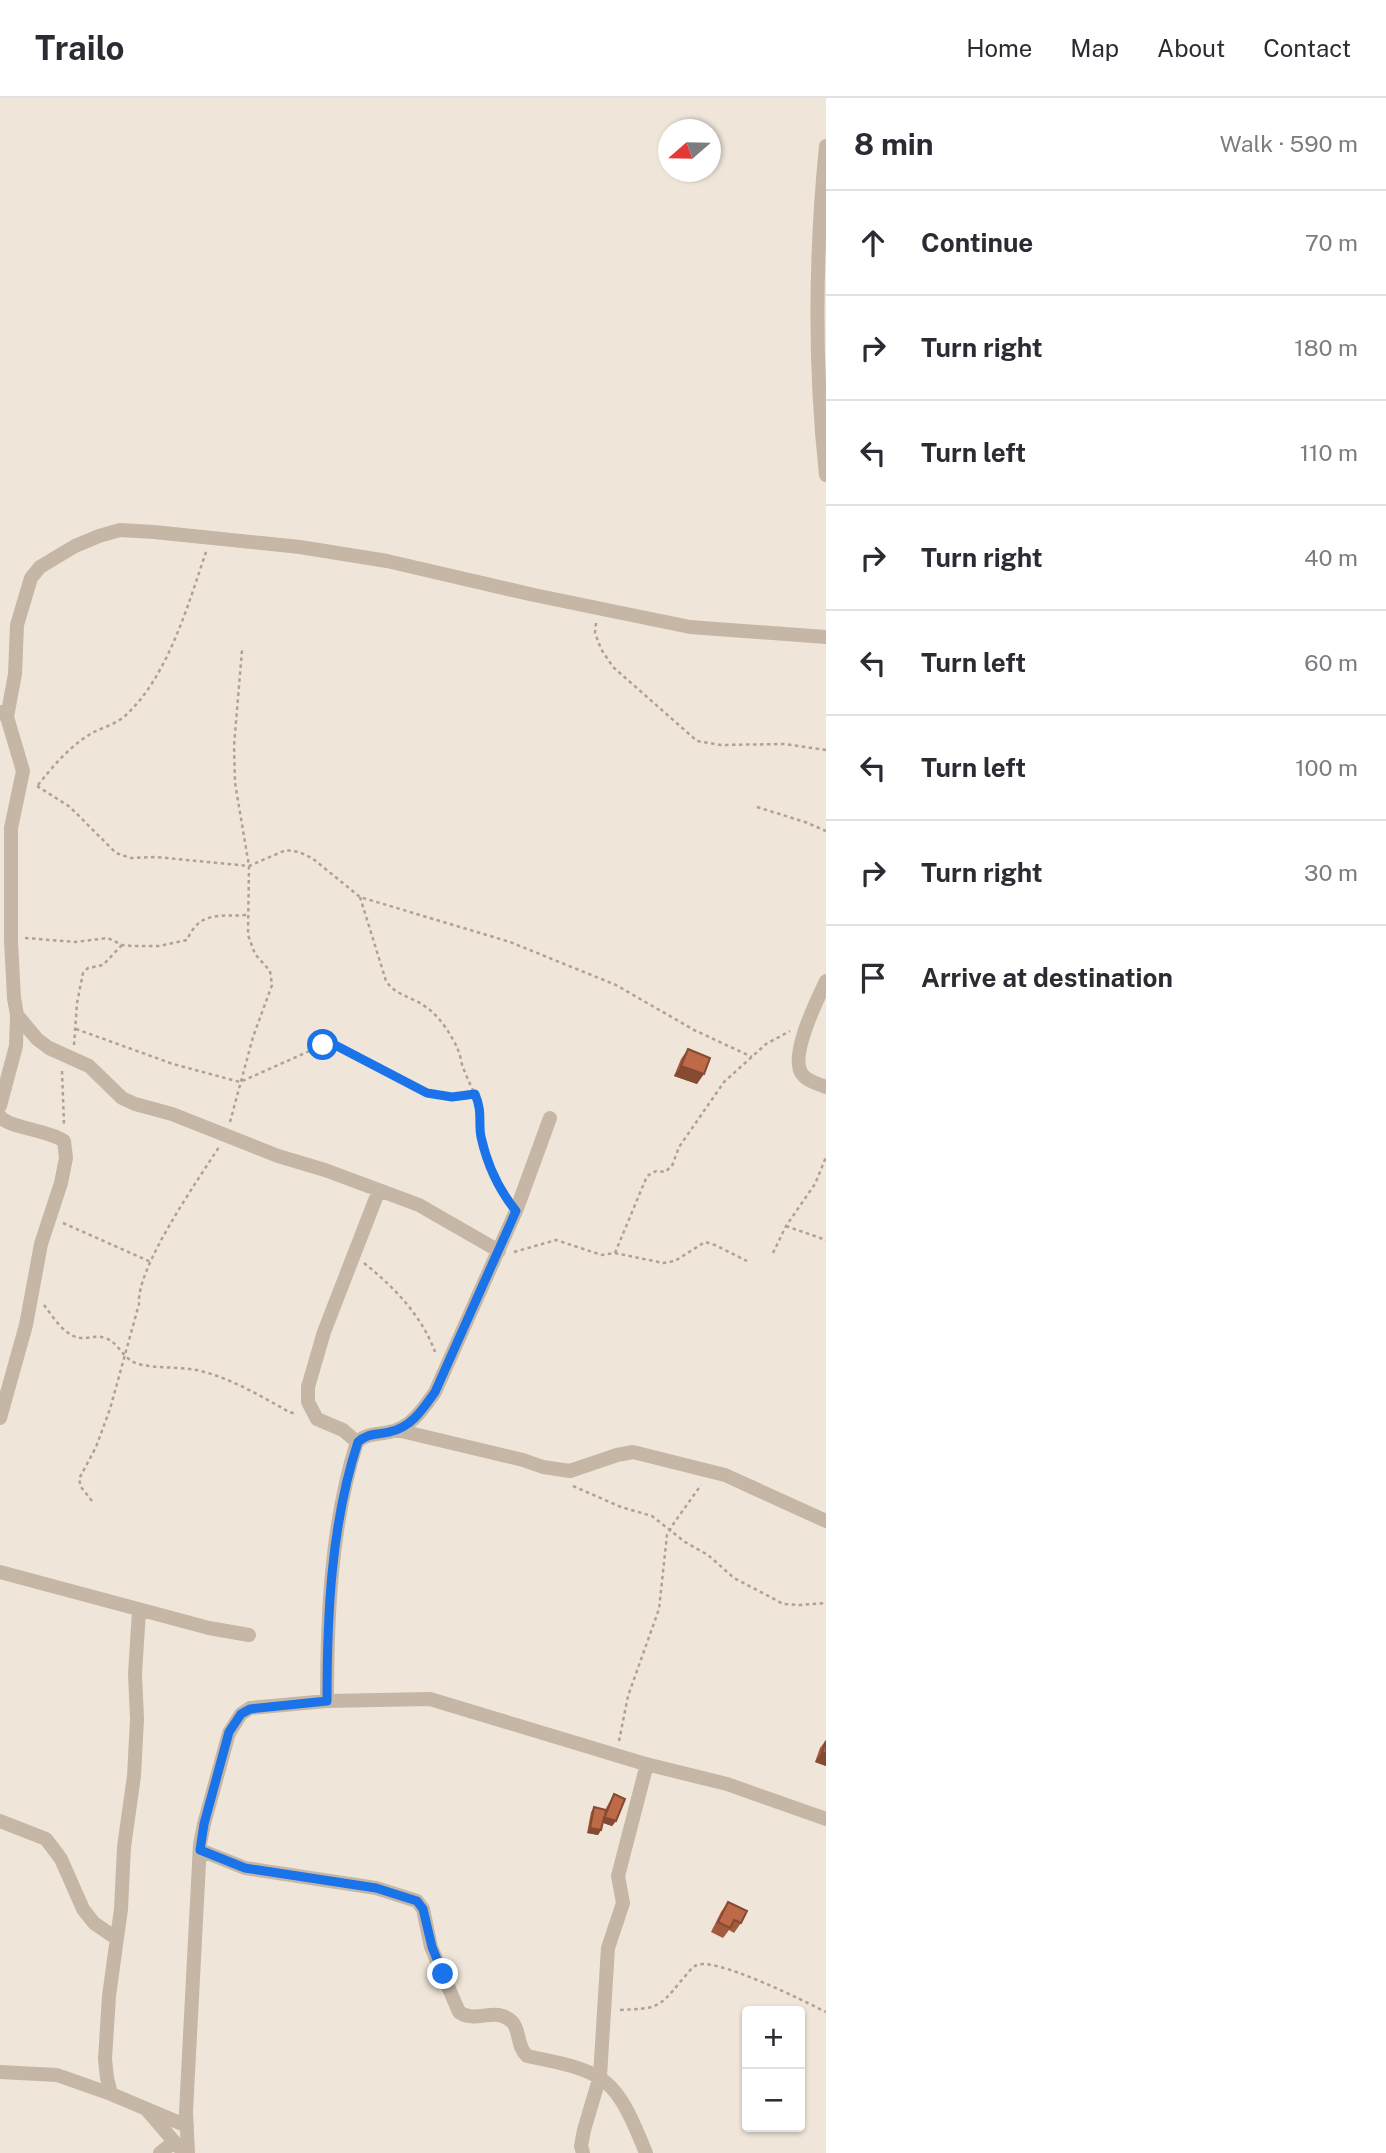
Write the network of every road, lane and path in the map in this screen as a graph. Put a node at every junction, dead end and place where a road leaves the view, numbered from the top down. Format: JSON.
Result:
{"nodes":[{"id":1,"x":826,"y":146,"type":"edge"},
{"id":2,"x":826,"y":475,"type":"edge"},
{"id":3,"x":211,"y":537,"type":"junction"},
{"id":4,"x":597,"y":608,"type":"junction"},
{"id":5,"x":826,"y":637,"type":"edge"},
{"id":6,"x":242,"y":650,"type":"dead end"},
{"id":7,"x":4,"y":714,"type":"edge"},
{"id":8,"x":826,"y":750,"type":"edge"},
{"id":9,"x":37,"y":786,"type":"junction"},
{"id":10,"x":15,"y":806,"type":"junction"},
{"id":11,"x":757,"y":807,"type":"dead end"},
{"id":12,"x":826,"y":831,"type":"edge"},
{"id":13,"x":249,"y":866,"type":"junction"},
{"id":14,"x":360,"y":897,"type":"junction"},
{"id":15,"x":248,"y":915,"type":"junction"},
{"id":16,"x":11,"y":941,"type":"junction"},
{"id":17,"x":122,"y":945,"type":"junction"},
{"id":18,"x":826,"y":981,"type":"edge"},
{"id":19,"x":17,"y":1015,"type":"junction"},
{"id":20,"x":810,"y":1018,"type":"junction"},
{"id":21,"x":76,"y":1029,"type":"junction"},
{"id":22,"x":66,"y":1055,"type":"junction"},
{"id":23,"x":751,"y":1057,"type":"junction"},
{"id":24,"x":240,"y":1082,"type":"junction"},
{"id":25,"x":826,"y":1087,"type":"edge"},
{"id":26,"x":475,"y":1094,"type":"junction"},
{"id":27,"x":0,"y":1106,"type":"edge"},
{"id":28,"x":550,"y":1118,"type":"dead end"},
{"id":29,"x":1,"y":1119,"type":"edge"},
{"id":30,"x":227,"y":1135,"type":"junction"},
{"id":31,"x":64,"y":1141,"type":"junction"},
{"id":32,"x":826,"y":1157,"type":"edge"},
{"id":33,"x":379,"y":1189,"type":"junction"},
{"id":34,"x":516,"y":1211,"type":"junction"},
{"id":35,"x":50,"y":1217,"type":"junction"},
{"id":36,"x":786,"y":1226,"type":"junction"},
{"id":37,"x":826,"y":1240,"type":"edge"},
{"id":38,"x":498,"y":1253,"type":"junction"},
{"id":39,"x":615,"y":1253,"type":"junction"},
{"id":40,"x":773,"y":1253,"type":"dead end"},
{"id":41,"x":354,"y":1255,"type":"junction"},
{"id":42,"x":747,"y":1261,"type":"dead end"},
{"id":43,"x":151,"y":1262,"type":"junction"},
{"id":44,"x":33,"y":1290,"type":"junction"},
{"id":45,"x":123,"y":1356,"type":"junction"},
{"id":46,"x":443,"y":1375,"type":"junction"},
{"id":47,"x":0,"y":1418,"type":"edge"},
{"id":48,"x":317,"y":1419,"type":"junction"},
{"id":49,"x":397,"y":1430,"type":"junction"},
{"id":50,"x":358,"y":1442,"type":"junction"},
{"id":51,"x":711,"y":1471,"type":"junction"},
{"id":52,"x":569,"y":1485,"type":"dead end"},
{"id":53,"x":92,"y":1501,"type":"dead end"},
{"id":54,"x":826,"y":1521,"type":"edge"},
{"id":55,"x":670,"y":1530,"type":"junction"},
{"id":56,"x":0,"y":1572,"type":"edge"},
{"id":57,"x":826,"y":1604,"type":"edge"},
{"id":58,"x":139,"y":1611,"type":"junction"},
{"id":59,"x":249,"y":1635,"type":"dead end"},
{"id":60,"x":327,"y":1701,"type":"junction"},
{"id":61,"x":616,"y":1755,"type":"junction"},
{"id":62,"x":647,"y":1764,"type":"junction"},
{"id":63,"x":826,"y":1819,"type":"edge"},
{"id":64,"x":0,"y":1821,"type":"edge"},
{"id":65,"x":200,"y":1850,"type":"junction"},
{"id":66,"x":117,"y":1939,"type":"junction"},
{"id":67,"x":605,"y":2010,"type":"junction"},
{"id":68,"x":826,"y":2012,"type":"edge"},
{"id":69,"x":0,"y":2072,"type":"edge"},
{"id":70,"x":600,"y":2076,"type":"junction"},
{"id":71,"x":111,"y":2094,"type":"junction"},
{"id":72,"x":145,"y":2108,"type":"junction"},
{"id":73,"x":187,"y":2126,"type":"junction"},
{"id":74,"x":174,"y":2141,"type":"junction"},
{"id":75,"x":160,"y":2153,"type":"edge"},
{"id":76,"x":186,"y":2153,"type":"edge"},
{"id":77,"x":583,"y":2153,"type":"edge"},
{"id":78,"x":646,"y":2153,"type":"edge"}],
"edges":[{"from":1,"to":2,"type":"street"},
{"from":3,"to":4,"type":"street"},
{"from":3,"to":7,"type":"street"},
{"from":3,"to":9,"type":"path"},
{"from":4,"to":5,"type":"street"},
{"from":4,"to":8,"type":"path"},
{"from":6,"to":13,"type":"path"},
{"from":7,"to":10,"type":"street"},
{"from":9,"to":10,"type":"path"},
{"from":9,"to":13,"type":"path"},
{"from":10,"to":16,"type":"street"},
{"from":11,"to":12,"type":"path"},
{"from":13,"to":14,"type":"path"},
{"from":13,"to":15,"type":"path"},
{"from":14,"to":23,"type":"path"},
{"from":14,"to":26,"type":"path"},
{"from":15,"to":17,"type":"path"},
{"from":15,"to":24,"type":"path"},
{"from":16,"to":17,"type":"path"},
{"from":16,"to":19,"type":"street"},
{"from":17,"to":21,"type":"path"},
{"from":18,"to":20,"type":"street"},
{"from":19,"to":22,"type":"street"},
{"from":19,"to":27,"type":"street"},
{"from":20,"to":23,"type":"path"},
{"from":20,"to":25,"type":"street"},
{"from":21,"to":22,"type":"path"},
{"from":21,"to":24,"type":"path"},
{"from":22,"to":30,"type":"street"},
{"from":22,"to":31,"type":"path"},
{"from":23,"to":39,"type":"path"},
{"from":24,"to":26,"type":"path"},
{"from":24,"to":30,"type":"path"},
{"from":26,"to":34,"type":"path"},
{"from":28,"to":34,"type":"street"},
{"from":29,"to":31,"type":"street"},
{"from":30,"to":33,"type":"street"},
{"from":30,"to":43,"type":"path"},
{"from":31,"to":35,"type":"street"},
{"from":32,"to":36,"type":"path"},
{"from":33,"to":38,"type":"street"},
{"from":33,"to":41,"type":"street"},
{"from":34,"to":38,"type":"street"},
{"from":35,"to":43,"type":"path"},
{"from":35,"to":44,"type":"street"},
{"from":36,"to":37,"type":"path"},
{"from":36,"to":40,"type":"path"},
{"from":38,"to":39,"type":"path"},
{"from":38,"to":46,"type":"street"},
{"from":39,"to":42,"type":"path"},
{"from":41,"to":46,"type":"path"},
{"from":41,"to":48,"type":"street"},
{"from":43,"to":45,"type":"path"},
{"from":44,"to":45,"type":"path"},
{"from":44,"to":47,"type":"street"},
{"from":45,"to":48,"type":"path"},
{"from":45,"to":53,"type":"path"},
{"from":46,"to":49,"type":"street"},
{"from":48,"to":50,"type":"street"},
{"from":49,"to":50,"type":"street"},
{"from":49,"to":51,"type":"street"},
{"from":50,"to":60,"type":"street"},
{"from":51,"to":54,"type":"street"},
{"from":51,"to":55,"type":"path"},
{"from":52,"to":55,"type":"path"},
{"from":55,"to":57,"type":"path"},
{"from":55,"to":61,"type":"path"},
{"from":56,"to":58,"type":"street"},
{"from":58,"to":59,"type":"street"},
{"from":58,"to":66,"type":"street"},
{"from":60,"to":61,"type":"street"},
{"from":60,"to":65,"type":"street"},
{"from":61,"to":62,"type":"street"},
{"from":62,"to":63,"type":"street"},
{"from":62,"to":67,"type":"street"},
{"from":64,"to":66,"type":"street"},
{"from":65,"to":70,"type":"street"},
{"from":65,"to":73,"type":"street"},
{"from":66,"to":71,"type":"street"},
{"from":67,"to":68,"type":"path"},
{"from":67,"to":70,"type":"street"},
{"from":69,"to":71,"type":"street"},
{"from":70,"to":77,"type":"street"},
{"from":70,"to":78,"type":"street"},
{"from":71,"to":72,"type":"street"},
{"from":72,"to":73,"type":"street"},
{"from":72,"to":74,"type":"street"},
{"from":73,"to":76,"type":"street"},
{"from":74,"to":75,"type":"street"},
{"from":74,"to":76,"type":"street"}]}
